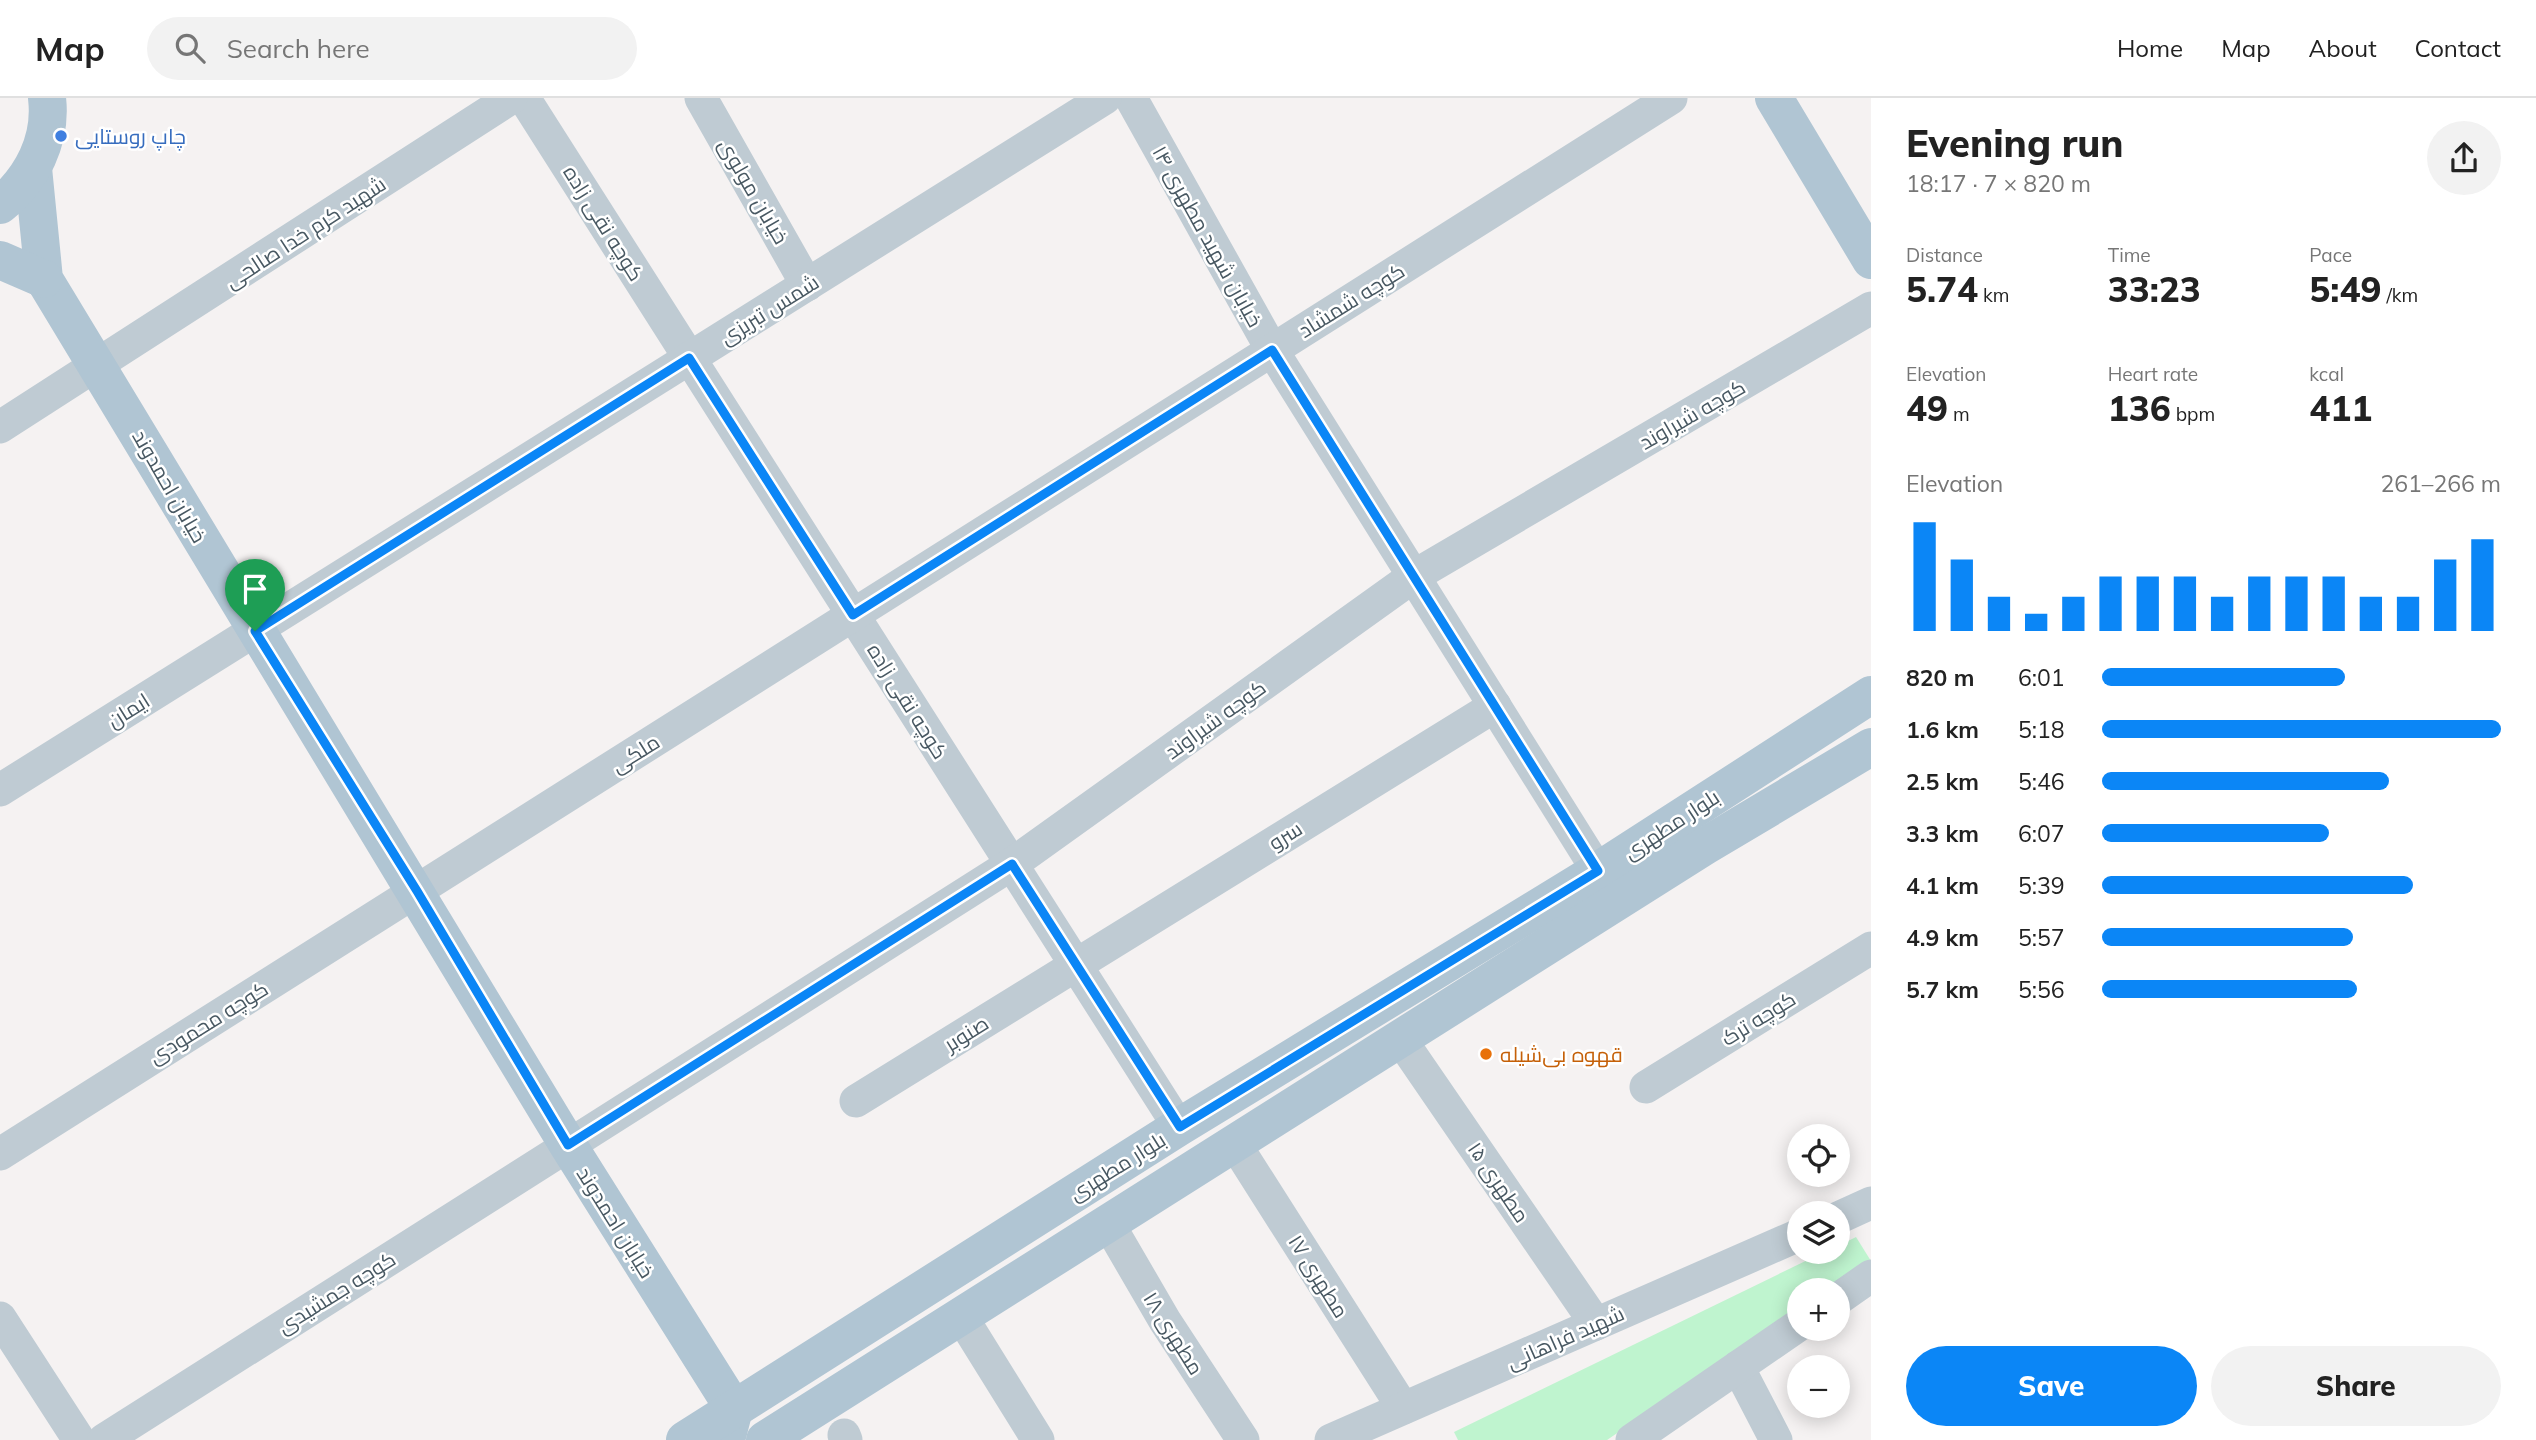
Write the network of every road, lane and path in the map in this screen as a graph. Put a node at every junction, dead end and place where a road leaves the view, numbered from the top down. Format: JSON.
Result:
{"nodes":[{"id":1,"x":511,"y":98,"type":"edge"},
{"id":2,"x":524,"y":98,"type":"edge"},
{"id":3,"x":701,"y":98,"type":"edge"},
{"id":4,"x":1105,"y":98,"type":"edge"},
{"id":5,"x":1131,"y":98,"type":"edge"},
{"id":6,"x":1671,"y":98,"type":"edge"},
{"id":7,"x":1774,"y":98,"type":"edge"},
{"id":8,"x":50,"y":101,"type":"edge"},
{"id":9,"x":33,"y":168,"type":"junction"},
{"id":10,"x":0,"y":205,"type":"edge"},
{"id":11,"x":0,"y":260,"type":"edge"},
{"id":12,"x":1871,"y":260,"type":"edge"},
{"id":13,"x":44,"y":279,"type":"junction"},
{"id":14,"x":807,"y":285,"type":"junction"},
{"id":15,"x":1871,"y":309,"type":"edge"},
{"id":16,"x":1272,"y":350,"type":"junction"},
{"id":17,"x":689,"y":358,"type":"junction"},
{"id":18,"x":99,"y":365,"type":"junction"},
{"id":19,"x":0,"y":427,"type":"edge"},
{"id":20,"x":1414,"y":576,"type":"junction"},
{"id":21,"x":853,"y":615,"type":"junction"},
{"id":22,"x":255,"y":631,"type":"junction"},
{"id":23,"x":1871,"y":695,"type":"edge"},
{"id":24,"x":1495,"y":706,"type":"junction"},
{"id":25,"x":1871,"y":747,"type":"edge"},
{"id":26,"x":0,"y":790,"type":"edge"},
{"id":27,"x":1012,"y":864,"type":"junction"},
{"id":28,"x":1598,"y":871,"type":"junction"},
{"id":29,"x":417,"y":891,"type":"junction"},
{"id":30,"x":1871,"y":948,"type":"edge"},
{"id":31,"x":1075,"y":964,"type":"junction"},
{"id":32,"x":1401,"y":1040,"type":"junction"},
{"id":33,"x":1646,"y":1087,"type":"dead end"},
{"id":34,"x":856,"y":1101,"type":"dead end"},
{"id":35,"x":1180,"y":1127,"type":"junction"},
{"id":36,"x":1236,"y":1144,"type":"junction"},
{"id":37,"x":568,"y":1145,"type":"junction"},
{"id":38,"x":0,"y":1154,"type":"edge"},
{"id":39,"x":1871,"y":1203,"type":"edge"},
{"id":40,"x":1850,"y":1213,"type":"edge"},
{"id":41,"x":1108,"y":1223,"type":"junction"},
{"id":42,"x":1787,"y":1240,"type":"edge"},
{"id":43,"x":1871,"y":1276,"type":"edge"},
{"id":44,"x":1850,"y":1291,"type":"edge"},
{"id":45,"x":961,"y":1316,"type":"junction"},
{"id":46,"x":0,"y":1318,"type":"edge"},
{"id":47,"x":1596,"y":1324,"type":"junction"},
{"id":48,"x":1787,"y":1333,"type":"edge"},
{"id":49,"x":1738,"y":1367,"type":"junction"},
{"id":50,"x":1403,"y":1408,"type":"junction"},
{"id":51,"x":730,"y":1425,"type":"edge"},
{"id":52,"x":79,"y":1440,"type":"edge"},
{"id":53,"x":104,"y":1440,"type":"edge"},
{"id":54,"x":685,"y":1440,"type":"edge"},
{"id":55,"x":765,"y":1440,"type":"edge"},
{"id":56,"x":1038,"y":1440,"type":"edge"},
{"id":57,"x":1243,"y":1440,"type":"edge"},
{"id":58,"x":1331,"y":1440,"type":"edge"},
{"id":59,"x":1632,"y":1440,"type":"edge"},
{"id":60,"x":1776,"y":1440,"type":"edge"}],
"edges":[{"from":1,"to":18,"type":"street","name":"شهید کرم خدا صالحی"},
{"from":2,"to":17,"type":"street","name":"کوچه نقی زاده"},
{"from":3,"to":14,"type":"street","name":"خیابان مولوی"},
{"from":4,"to":14,"type":"street","name":"شمس تبریزی"},
{"from":5,"to":16,"type":"street","name":"خیابان شهید مطهری ۱۴"},
{"from":6,"to":16,"type":"street","name":"کوچه شمشاد"},
{"from":7,"to":12,"type":"main road"},
{"from":8,"to":9,"type":"main road"},
{"from":9,"to":10,"type":"main road"},
{"from":9,"to":13,"type":"main road"},
{"from":11,"to":13,"type":"main road"},
{"from":13,"to":18,"type":"main road","name":"خیابان احمدوند"},
{"from":14,"to":17,"type":"street","name":"شمس تبریزی"},
{"from":15,"to":20,"type":"street","name":"کوچه شیراوند"},
{"from":16,"to":20,"type":"street","name":"خیابان شهید مطهری ۱۴"},
{"from":16,"to":21,"type":"street","name":"کوچه شمشاد"},
{"from":17,"to":21,"type":"street","name":"کوچه نقی زاده"},
{"from":17,"to":22,"type":"street","name":"شمس تبریزی"},
{"from":18,"to":19,"type":"street","name":"شهید کرم خدا صالحی"},
{"from":18,"to":22,"type":"main road","name":"خیابان احمدوند"},
{"from":20,"to":24,"type":"street","name":"خیابان شهید مطهری ۱۴"},
{"from":20,"to":27,"type":"street","name":"کوچه شیراوند"},
{"from":21,"to":27,"type":"street","name":"کوچه نقی زاده"},
{"from":21,"to":29,"type":"street","name":"ملکی"},
{"from":22,"to":26,"type":"street","name":"ایمان"},
{"from":22,"to":29,"type":"main road","name":"خیابان احمدوند"},
{"from":23,"to":28,"type":"main road","name":"بلوار مطهری"},
{"from":24,"to":28,"type":"street","name":"خیابان شهید مطهری ۱۴"},
{"from":24,"to":31,"type":"street","name":"سرو"},
{"from":25,"to":32,"type":"main road","name":"بلوار مطهری"},
{"from":27,"to":31,"type":"street","name":"کوچه نقی زاده"},
{"from":27,"to":37,"type":"street","name":"کوچه شیراوند"},
{"from":28,"to":35,"type":"main road","name":"بلوار مطهری"},
{"from":29,"to":37,"type":"main road","name":"خیابان احمدوند"},
{"from":29,"to":38,"type":"street","name":"کوچه محمودی"},
{"from":30,"to":33,"type":"street","name":"کوچه ترک"},
{"from":31,"to":34,"type":"street","name":"صنوبر"},
{"from":31,"to":35,"type":"street","name":"کوچه نقی زاده"},
{"from":32,"to":36,"type":"main road","name":"بلوار مطهری"},
{"from":32,"to":47,"type":"street","name":"مطهری ۱۵"},
{"from":35,"to":51,"type":"main road","name":"بلوار مطهری"},
{"from":36,"to":41,"type":"main road","name":"بلوار مطهری"},
{"from":36,"to":50,"type":"street","name":"مطهری ۱۷"},
{"from":37,"to":51,"type":"main road","name":"خیابان احمدوند"},
{"from":37,"to":53,"type":"street","name":"کوچه جمشیدی"},
{"from":39,"to":40,"type":"street"},
{"from":41,"to":45,"type":"main road","name":"بلوار مطهری"},
{"from":41,"to":57,"type":"street","name":"مطهری ۱۸"},
{"from":42,"to":47,"type":"street","name":"شهید فراهانی"},
{"from":43,"to":44,"type":"street"},
{"from":45,"to":55,"type":"main road","name":"بلوار مطهری"},
{"from":45,"to":56,"type":"street"},
{"from":46,"to":52,"type":"street"},
{"from":47,"to":50,"type":"street","name":"شهید فراهانی"},
{"from":48,"to":49,"type":"street"},
{"from":49,"to":59,"type":"street"},
{"from":49,"to":60,"type":"street"},
{"from":50,"to":58,"type":"street","name":"شهید فراهانی"},
{"from":51,"to":54,"type":"main road","name":"بلوار مطهری"}]}
